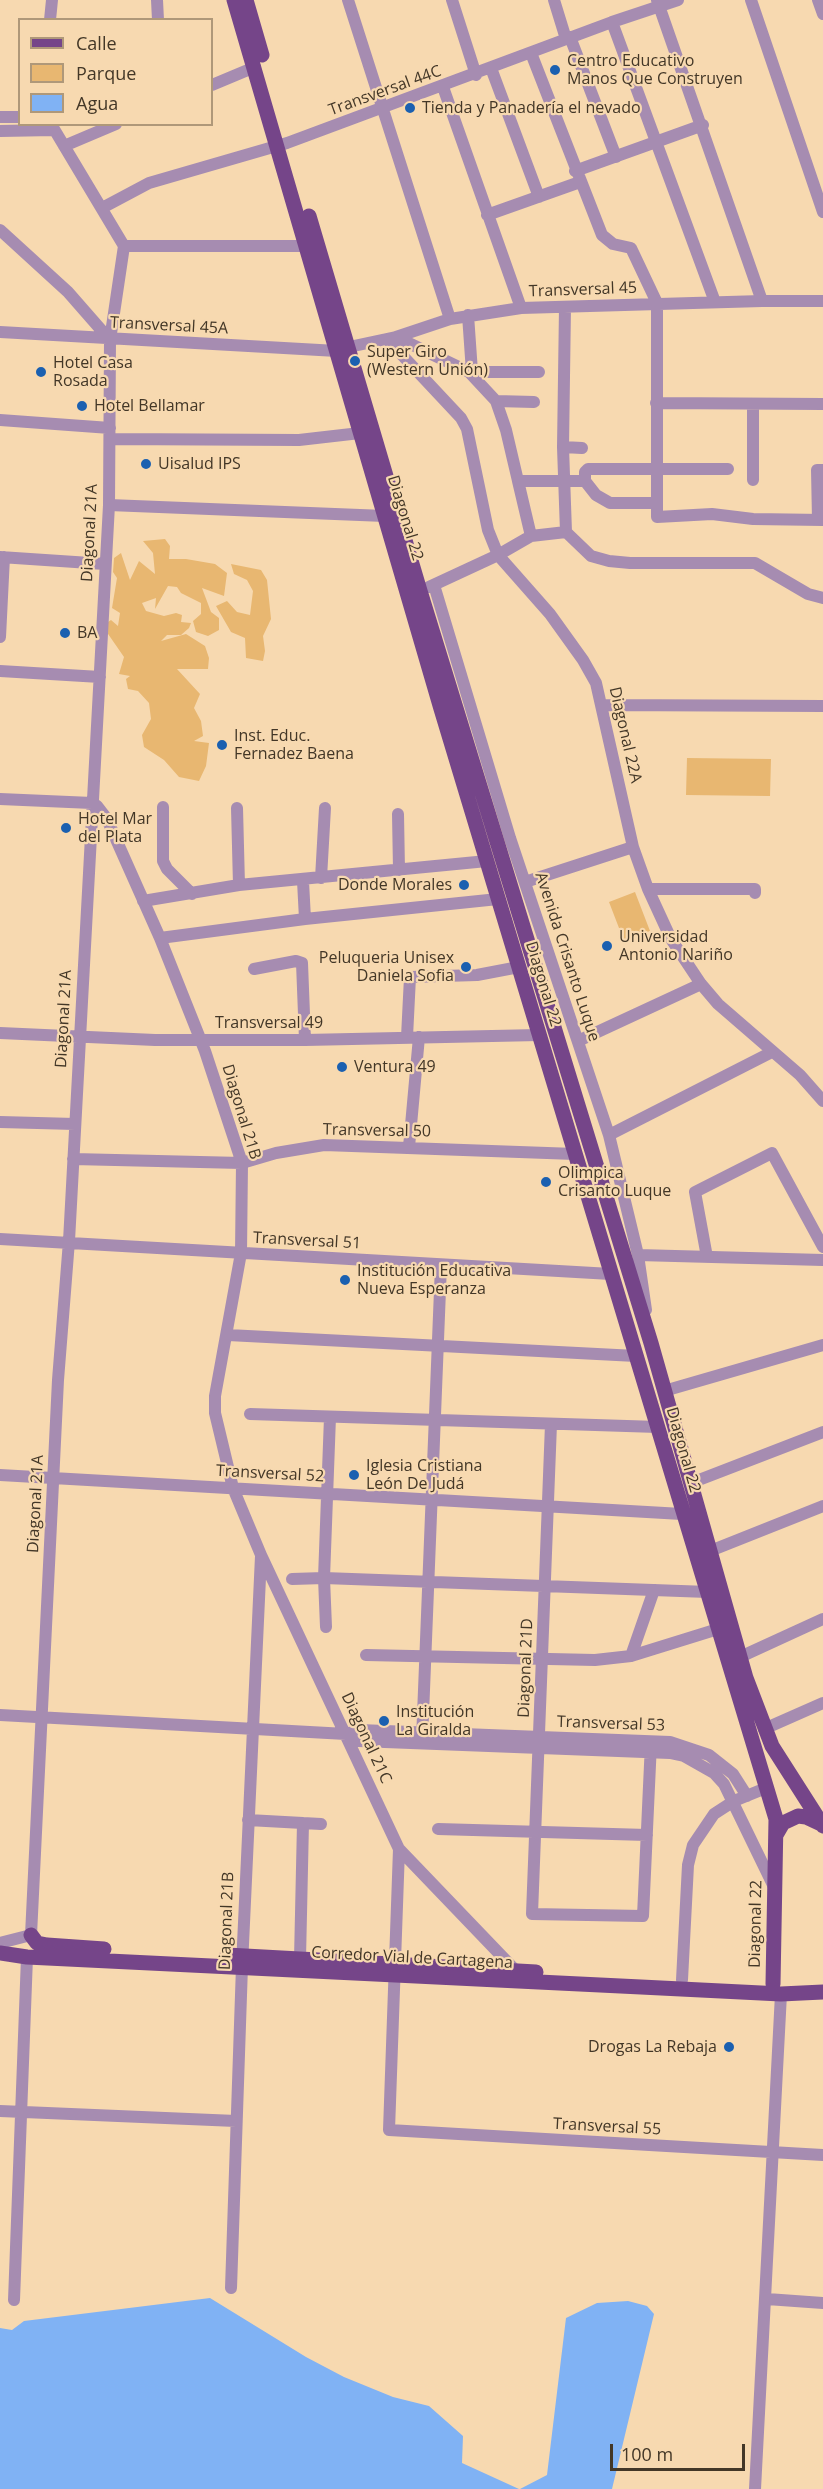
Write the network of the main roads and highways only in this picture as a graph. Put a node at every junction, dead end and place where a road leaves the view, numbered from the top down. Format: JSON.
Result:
{"nodes":[{"id":1,"x":234,"y":0,"type":"edge"},
{"id":2,"x":246,"y":0,"type":"edge"},
{"id":3,"x":283,"y":145,"type":"junction"},
{"id":4,"x":343,"y":349,"type":"junction"},
{"id":5,"x":781,"y":1763,"type":"junction"},
{"id":6,"x":766,"y":1788,"type":"junction"},
{"id":7,"x":822,"y":1825,"type":"edge"},
{"id":8,"x":775,"y":1838,"type":"junction"},
{"id":9,"x":31,"y":1935,"type":"road end"},
{"id":10,"x":0,"y":1953,"type":"edge"},
{"id":11,"x":242,"y":1961,"type":"junction"},
{"id":12,"x":394,"y":1969,"type":"junction"},
{"id":13,"x":777,"y":1989,"type":"junction"},
{"id":14,"x":823,"y":1991,"type":"edge"}],
"edges":[{"from":1,"to":3,"type":"main road","name":"Diagonal 22"},
{"from":2,"to":3,"type":"main road","name":"Diagonal 22"},
{"from":3,"to":4,"type":"main road","name":"Diagonal 22"},
{"from":4,"to":5,"type":"main road","name":"Diagonal 22"},
{"from":4,"to":6,"type":"main road","name":"Diagonal 22"},
{"from":5,"to":6,"type":"main road"},
{"from":5,"to":7,"type":"main road","name":"Diagonal 22"},
{"from":6,"to":8,"type":"main road","name":"Diagonal 22"},
{"from":7,"to":8,"type":"main road"},
{"from":8,"to":13,"type":"main road","name":"Diagonal 22"},
{"from":9,"to":11,"type":"main road","name":"Corredor Vial de Cartagena"},
{"from":10,"to":11,"type":"main road","name":"Corredor Vial de Cartagena"},
{"from":11,"to":12,"type":"main road","name":"Corredor Vial de Cartagena"},
{"from":11,"to":12,"type":"main road","name":"Corredor Vial de Cartagena"},
{"from":12,"to":13,"type":"main road","name":"Corredor Vial de Cartagena"},
{"from":12,"to":13,"type":"main road","name":"Corredor Vial de Cartagena"},
{"from":13,"to":14,"type":"main road","name":"Corredor Vial de Cartagena"}]}
